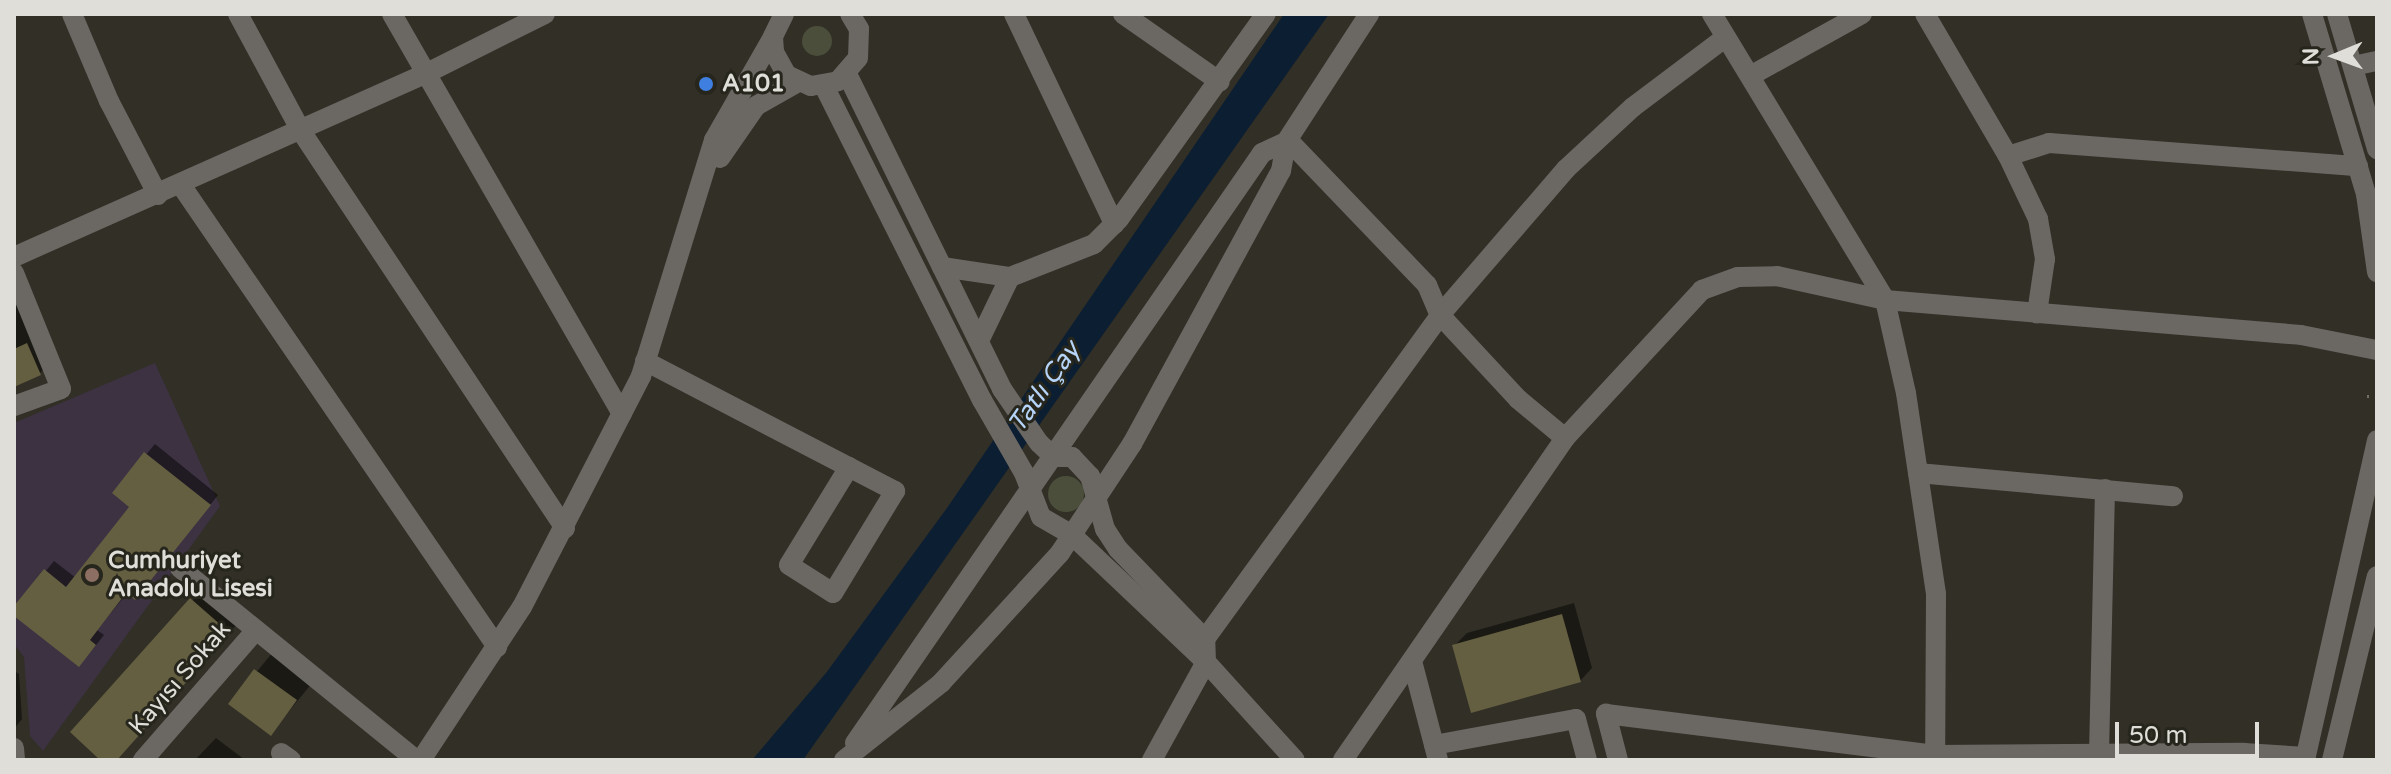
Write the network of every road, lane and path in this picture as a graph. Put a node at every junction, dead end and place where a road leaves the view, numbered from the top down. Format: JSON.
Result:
{"nodes":[{"id":1,"x":72,"y":14,"type":"edge"},
{"id":2,"x":238,"y":14,"type":"edge"},
{"id":3,"x":392,"y":14,"type":"edge"},
{"id":4,"x":784,"y":14,"type":"edge"},
{"id":5,"x":1014,"y":14,"type":"edge"},
{"id":6,"x":1123,"y":14,"type":"edge"},
{"id":7,"x":1266,"y":14,"type":"edge"},
{"id":8,"x":1369,"y":14,"type":"edge"},
{"id":9,"x":1712,"y":14,"type":"edge"},
{"id":10,"x":1862,"y":14,"type":"edge"},
{"id":11,"x":1925,"y":14,"type":"edge"},
{"id":12,"x":2312,"y":14,"type":"edge"},
{"id":13,"x":2337,"y":14,"type":"edge"},
{"id":14,"x":852,"y":15,"type":"edge"},
{"id":15,"x":534,"y":16,"type":"edge"},
{"id":16,"x":773,"y":37,"type":"junction"},
{"id":17,"x":1726,"y":37,"type":"junction"},
{"id":18,"x":2377,"y":61,"type":"edge"},
{"id":19,"x":2353,"y":66,"type":"junction"},
{"id":20,"x":425,"y":74,"type":"junction"},
{"id":21,"x":847,"y":74,"type":"junction"},
{"id":22,"x":1750,"y":76,"type":"junction"},
{"id":23,"x":798,"y":82,"type":"junction"},
{"id":24,"x":1220,"y":82,"type":"junction"},
{"id":25,"x":824,"y":86,"type":"junction"},
{"id":26,"x":301,"y":131,"type":"junction"},
{"id":27,"x":1287,"y":141,"type":"junction"},
{"id":28,"x":2377,"y":149,"type":"edge"},
{"id":29,"x":2008,"y":156,"type":"junction"},
{"id":30,"x":2358,"y":166,"type":"junction"},
{"id":31,"x":181,"y":185,"type":"junction"},
{"id":32,"x":158,"y":195,"type":"junction"},
{"id":33,"x":1114,"y":224,"type":"junction"},
{"id":34,"x":681,"y":233,"type":"junction"},
{"id":35,"x":14,"y":257,"type":"edge"},
{"id":36,"x":942,"y":267,"type":"junction"},
{"id":37,"x":2377,"y":272,"type":"edge"},
{"id":38,"x":14,"y":273,"type":"edge"},
{"id":39,"x":1010,"y":277,"type":"junction"},
{"id":40,"x":1885,"y":300,"type":"junction"},
{"id":41,"x":2037,"y":313,"type":"junction"},
{"id":42,"x":1440,"y":315,"type":"junction"},
{"id":43,"x":979,"y":341,"type":"junction"},
{"id":44,"x":2377,"y":350,"type":"edge"},
{"id":45,"x":645,"y":361,"type":"junction"},
{"id":46,"x":2367,"y":396,"type":"dead end"},
{"id":47,"x":2377,"y":396,"type":"edge"},
{"id":48,"x":14,"y":406,"type":"edge"},
{"id":49,"x":622,"y":414,"type":"junction"},
{"id":50,"x":1565,"y":438,"type":"junction"},
{"id":51,"x":2377,"y":440,"type":"edge"},
{"id":52,"x":1048,"y":452,"type":"junction"},
{"id":53,"x":849,"y":467,"type":"junction"},
{"id":54,"x":1918,"y":473,"type":"junction"},
{"id":55,"x":1027,"y":480,"type":"junction"},
{"id":56,"x":2105,"y":489,"type":"junction"},
{"id":57,"x":2173,"y":496,"type":"dead end"},
{"id":58,"x":1096,"y":503,"type":"junction"},
{"id":59,"x":565,"y":528,"type":"junction"},
{"id":60,"x":1072,"y":535,"type":"junction"},
{"id":61,"x":180,"y":568,"type":"dead end"},
{"id":62,"x":2377,"y":576,"type":"edge"},
{"id":63,"x":256,"y":630,"type":"junction"},
{"id":64,"x":1205,"y":639,"type":"junction"},
{"id":65,"x":497,"y":647,"type":"junction"},
{"id":66,"x":1412,"y":661,"type":"junction"},
{"id":67,"x":1206,"y":662,"type":"junction"},
{"id":68,"x":14,"y":748,"type":"edge"},
{"id":69,"x":1436,"y":752,"type":"edge"},
{"id":70,"x":2099,"y":754,"type":"junction"},
{"id":71,"x":1935,"y":757,"type":"edge"},
{"id":72,"x":2305,"y":759,"type":"edge"},
{"id":73,"x":15,"y":760,"type":"edge"},
{"id":74,"x":143,"y":760,"type":"edge"},
{"id":75,"x":418,"y":760,"type":"edge"},
{"id":76,"x":844,"y":760,"type":"edge"},
{"id":77,"x":1152,"y":760,"type":"edge"},
{"id":78,"x":1295,"y":760,"type":"edge"},
{"id":79,"x":1343,"y":760,"type":"edge"},
{"id":80,"x":1587,"y":760,"type":"edge"},
{"id":81,"x":1618,"y":760,"type":"edge"},
{"id":82,"x":2332,"y":760,"type":"edge"}],
"edges":[{"from":1,"to":32,"type":"street"},
{"from":2,"to":26,"type":"street"},
{"from":3,"to":20,"type":"street"},
{"from":4,"to":16,"type":"street"},
{"from":5,"to":33,"type":"street"},
{"from":6,"to":24,"type":"street"},
{"from":7,"to":24,"type":"street"},
{"from":8,"to":27,"type":"street"},
{"from":9,"to":17,"type":"street"},
{"from":10,"to":22,"type":"street"},
{"from":11,"to":29,"type":"street"},
{"from":12,"to":30,"type":"street"},
{"from":13,"to":19,"type":"street"},
{"from":14,"to":21,"type":"street"},
{"from":15,"to":20,"type":"street"},
{"from":16,"to":23,"type":"street"},
{"from":16,"to":34,"type":"street"},
{"from":17,"to":22,"type":"street"},
{"from":17,"to":42,"type":"street"},
{"from":18,"to":19,"type":"street"},
{"from":19,"to":28,"type":"street"},
{"from":20,"to":26,"type":"street"},
{"from":20,"to":49,"type":"street"},
{"from":21,"to":25,"type":"street"},
{"from":21,"to":36,"type":"street"},
{"from":22,"to":40,"type":"street"},
{"from":23,"to":25,"type":"street"},
{"from":23,"to":34,"type":"street"},
{"from":24,"to":33,"type":"street"},
{"from":25,"to":55,"type":"street"},
{"from":26,"to":31,"type":"street"},
{"from":26,"to":59,"type":"street"},
{"from":27,"to":42,"type":"street"},
{"from":27,"to":52,"type":"street"},
{"from":27,"to":58,"type":"street"},
{"from":29,"to":30,"type":"street"},
{"from":29,"to":41,"type":"street"},
{"from":30,"to":37,"type":"street"},
{"from":31,"to":32,"type":"street"},
{"from":31,"to":65,"type":"street"},
{"from":32,"to":35,"type":"street"},
{"from":33,"to":39,"type":"street"},
{"from":34,"to":45,"type":"street"},
{"from":36,"to":39,"type":"street"},
{"from":36,"to":43,"type":"street"},
{"from":38,"to":48,"type":"street"},
{"from":39,"to":43,"type":"street"},
{"from":40,"to":41,"type":"street"},
{"from":40,"to":50,"type":"street"},
{"from":40,"to":54,"type":"street"},
{"from":41,"to":44,"type":"street"},
{"from":42,"to":50,"type":"street"},
{"from":42,"to":64,"type":"street"},
{"from":43,"to":52,"type":"street"},
{"from":45,"to":49,"type":"street"},
{"from":45,"to":53,"type":"street"},
{"from":46,"to":47,"type":"path"},
{"from":49,"to":59,"type":"street"},
{"from":50,"to":66,"type":"street"},
{"from":51,"to":72,"type":"street"},
{"from":52,"to":55,"type":"street"},
{"from":52,"to":58,"type":"street"},
{"from":53,"to":53,"type":"street"},
{"from":54,"to":56,"type":"street"},
{"from":54,"to":71,"type":"street"},
{"from":55,"to":60,"type":"street"},
{"from":55,"to":76,"type":"street"},
{"from":56,"to":57,"type":"street"},
{"from":56,"to":70,"type":"street"},
{"from":58,"to":60,"type":"street"},
{"from":58,"to":64,"type":"street"},
{"from":59,"to":65,"type":"street"},
{"from":60,"to":67,"type":"street"},
{"from":60,"to":76,"type":"street"},
{"from":61,"to":63,"type":"street"},
{"from":62,"to":82,"type":"street"},
{"from":63,"to":74,"type":"street","name":"Kayısı Sokak"},
{"from":63,"to":75,"type":"street"},
{"from":64,"to":67,"type":"street"},
{"from":65,"to":75,"type":"street"},
{"from":66,"to":69,"type":"street"},
{"from":66,"to":79,"type":"street"},
{"from":67,"to":77,"type":"street"},
{"from":67,"to":78,"type":"street"},
{"from":68,"to":73,"type":"street"},
{"from":69,"to":80,"type":"street"},
{"from":70,"to":71,"type":"street"},
{"from":70,"to":72,"type":"street"},
{"from":71,"to":81,"type":"street"}]}
